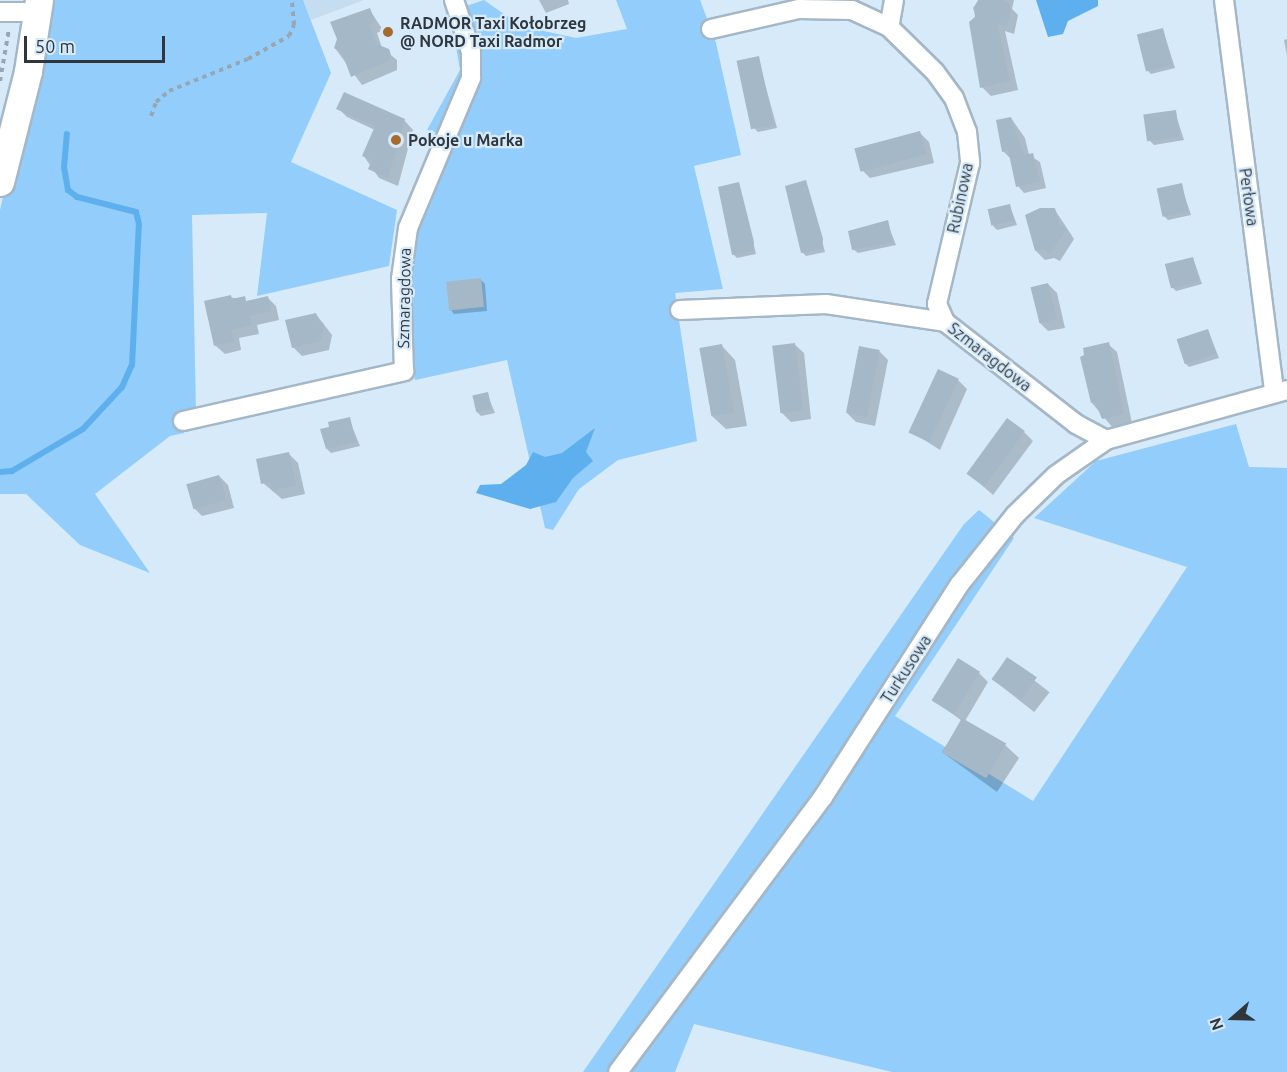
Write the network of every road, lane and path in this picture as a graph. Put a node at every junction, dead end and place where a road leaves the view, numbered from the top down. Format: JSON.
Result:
{"nodes":[{"id":1,"x":292,"y":0,"type":"edge"},
{"id":2,"x":894,"y":0,"type":"edge"},
{"id":3,"x":1224,"y":0,"type":"edge"},
{"id":4,"x":457,"y":7,"type":"edge"},
{"id":5,"x":22,"y":8,"type":"edge"},
{"id":6,"x":889,"y":27,"type":"junction"},
{"id":7,"x":711,"y":29,"type":"dead end"},
{"id":8,"x":0,"y":82,"type":"edge"},
{"id":9,"x":151,"y":116,"type":"dead end"},
{"id":10,"x":0,"y":182,"type":"edge"},
{"id":11,"x":680,"y":310,"type":"dead end"},
{"id":12,"x":945,"y":322,"type":"junction"},
{"id":13,"x":1280,"y":392,"type":"edge"},
{"id":14,"x":183,"y":421,"type":"dead end"},
{"id":15,"x":1106,"y":440,"type":"junction"},
{"id":16,"x":618,"y":1072,"type":"edge"}],
"edges":[{"from":1,"to":9,"type":"path"},
{"from":2,"to":6,"type":"street"},
{"from":3,"to":13,"type":"street","name":"Perłowa"},
{"from":4,"to":14,"type":"street","name":"Szmaragdowa"},
{"from":5,"to":8,"type":"path"},
{"from":5,"to":10,"type":"main road"},
{"from":6,"to":7,"type":"street","name":"Rubinowa"},
{"from":6,"to":12,"type":"street","name":"Rubinowa"},
{"from":11,"to":12,"type":"street","name":"Szmaragdowa"},
{"from":12,"to":15,"type":"street","name":"Szmaragdowa"},
{"from":13,"to":15,"type":"street","name":"Turkusowa"},
{"from":15,"to":16,"type":"street","name":"Turkusowa"}]}
